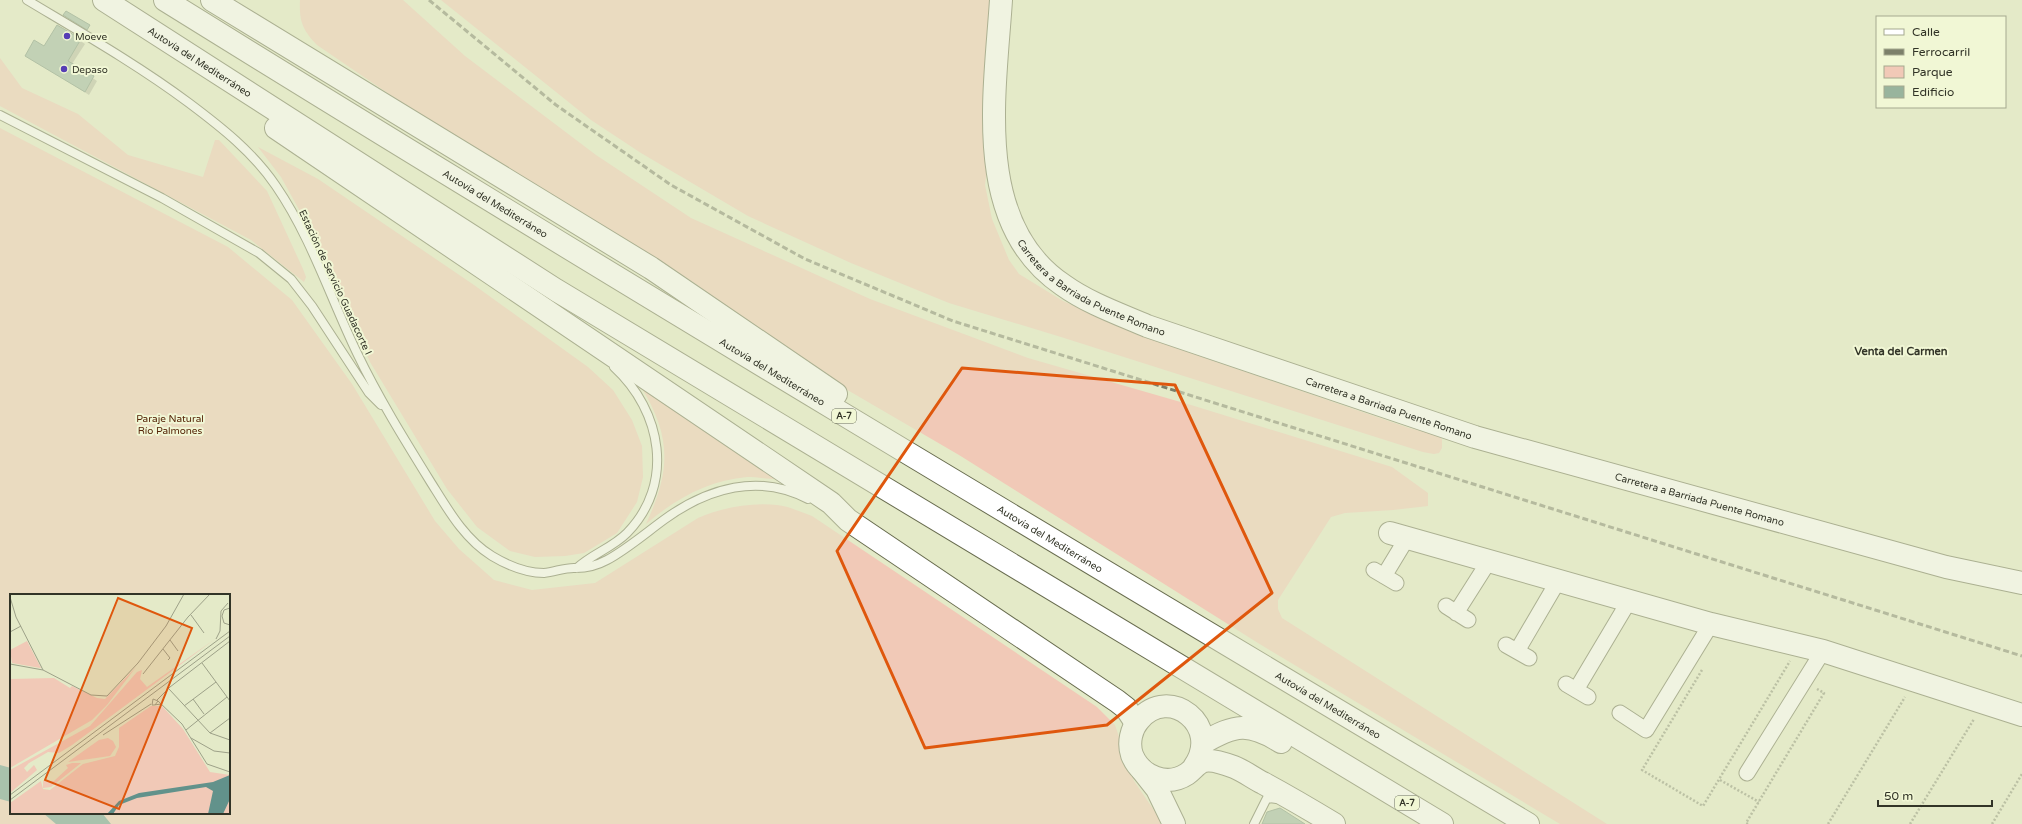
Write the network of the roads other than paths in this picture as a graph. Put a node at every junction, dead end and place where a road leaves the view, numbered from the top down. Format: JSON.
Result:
{"nodes":[{"id":1,"x":28,"y":0,"type":"edge"},
{"id":2,"x":165,"y":0,"type":"edge"},
{"id":3,"x":212,"y":0,"type":"edge"},
{"id":4,"x":1001,"y":0,"type":"edge"},
{"id":5,"x":110,"y":4,"type":"edge"},
{"id":6,"x":0,"y":115,"type":"edge"},
{"id":7,"x":539,"y":306,"type":"junction"},
{"id":8,"x":386,"y":410,"type":"junction"},
{"id":9,"x":883,"y":439,"type":"junction"},
{"id":10,"x":848,"y":520,"type":"junction"},
{"id":11,"x":1398,"y":535,"type":"joint"},
{"id":12,"x":1489,"y":561,"type":"junction"},
{"id":13,"x":577,"y":568,"type":"junction"},
{"id":14,"x":1385,"y":576,"type":"dead end"},
{"id":15,"x":1558,"y":581,"type":"junction"},
{"id":16,"x":2022,"y":583,"type":"edge"},
{"id":17,"x":1629,"y":601,"type":"junction"},
{"id":18,"x":1457,"y":613,"type":"dead end"},
{"id":19,"x":1711,"y":624,"type":"junction"},
{"id":20,"x":1517,"y":651,"type":"dead end"},
{"id":21,"x":1823,"y":651,"type":"junction"},
{"id":22,"x":1577,"y":690,"type":"dead end"},
{"id":23,"x":1620,"y":713,"type":"dead end"},
{"id":24,"x":2022,"y":715,"type":"edge"},
{"id":25,"x":1136,"y":723,"type":"junction"},
{"id":26,"x":1203,"y":743,"type":"junction"},
{"id":27,"x":1140,"y":768,"type":"junction"},
{"id":28,"x":1191,"y":770,"type":"junction"},
{"id":29,"x":1747,"y":773,"type":"dead end"},
{"id":30,"x":1372,"y":782,"type":"junction"},
{"id":31,"x":1294,"y":800,"type":"junction"},
{"id":32,"x":1175,"y":824,"type":"edge"},
{"id":33,"x":1254,"y":824,"type":"edge"},
{"id":34,"x":1334,"y":824,"type":"edge"},
{"id":35,"x":1442,"y":824,"type":"edge"},
{"id":36,"x":1528,"y":824,"type":"edge"}],
"edges":[{"from":1,"to":8,"type":"lane","name":"Estación de Servicio Guadacorte I"},
{"from":2,"to":9,"type":"main road","name":"Autovía del Mediterráneo","number":"A-7"},
{"from":3,"to":9,"type":"main road"},
{"from":4,"to":16,"type":"main road","name":"Carretera a Barriada Puente Romano"},
{"from":5,"to":7,"type":"main road"},
{"from":5,"to":30,"type":"main road","name":"Autovía del Mediterráneo","number":"A-7"},
{"from":6,"to":8,"type":"lane","name":"Estación de Servicio Guadacorte I"},
{"from":7,"to":10,"type":"main road"},
{"from":7,"to":13,"type":"lane"},
{"from":8,"to":13,"type":"lane","name":"Estación de Servicio Guadacorte I"},
{"from":9,"to":36,"type":"main road","name":"Autovía del Mediterráneo","number":"A-7"},
{"from":10,"to":13,"type":"lane","name":"Estación de Servicio Guadacorte I"},
{"from":10,"to":25,"type":"main road"},
{"from":11,"to":12,"type":"main road"},
{"from":11,"to":14,"type":"street"},
{"from":12,"to":15,"type":"main road"},
{"from":12,"to":18,"type":"street"},
{"from":15,"to":17,"type":"main road"},
{"from":15,"to":20,"type":"street"},
{"from":17,"to":19,"type":"main road"},
{"from":17,"to":22,"type":"street"},
{"from":19,"to":21,"type":"main road"},
{"from":19,"to":23,"type":"street"},
{"from":21,"to":24,"type":"main road"},
{"from":21,"to":29,"type":"street"},
{"from":25,"to":26,"type":"main road"},
{"from":25,"to":27,"type":"main road"},
{"from":26,"to":28,"type":"main road"},
{"from":26,"to":30,"type":"main road"},
{"from":27,"to":28,"type":"main road"},
{"from":27,"to":32,"type":"main road"},
{"from":28,"to":31,"type":"main road"},
{"from":28,"to":32,"type":"main road"},
{"from":30,"to":35,"type":"main road","name":"Autovía del Mediterráneo","number":"A-7"},
{"from":31,"to":33,"type":"lane"},
{"from":31,"to":34,"type":"main road"}]}
